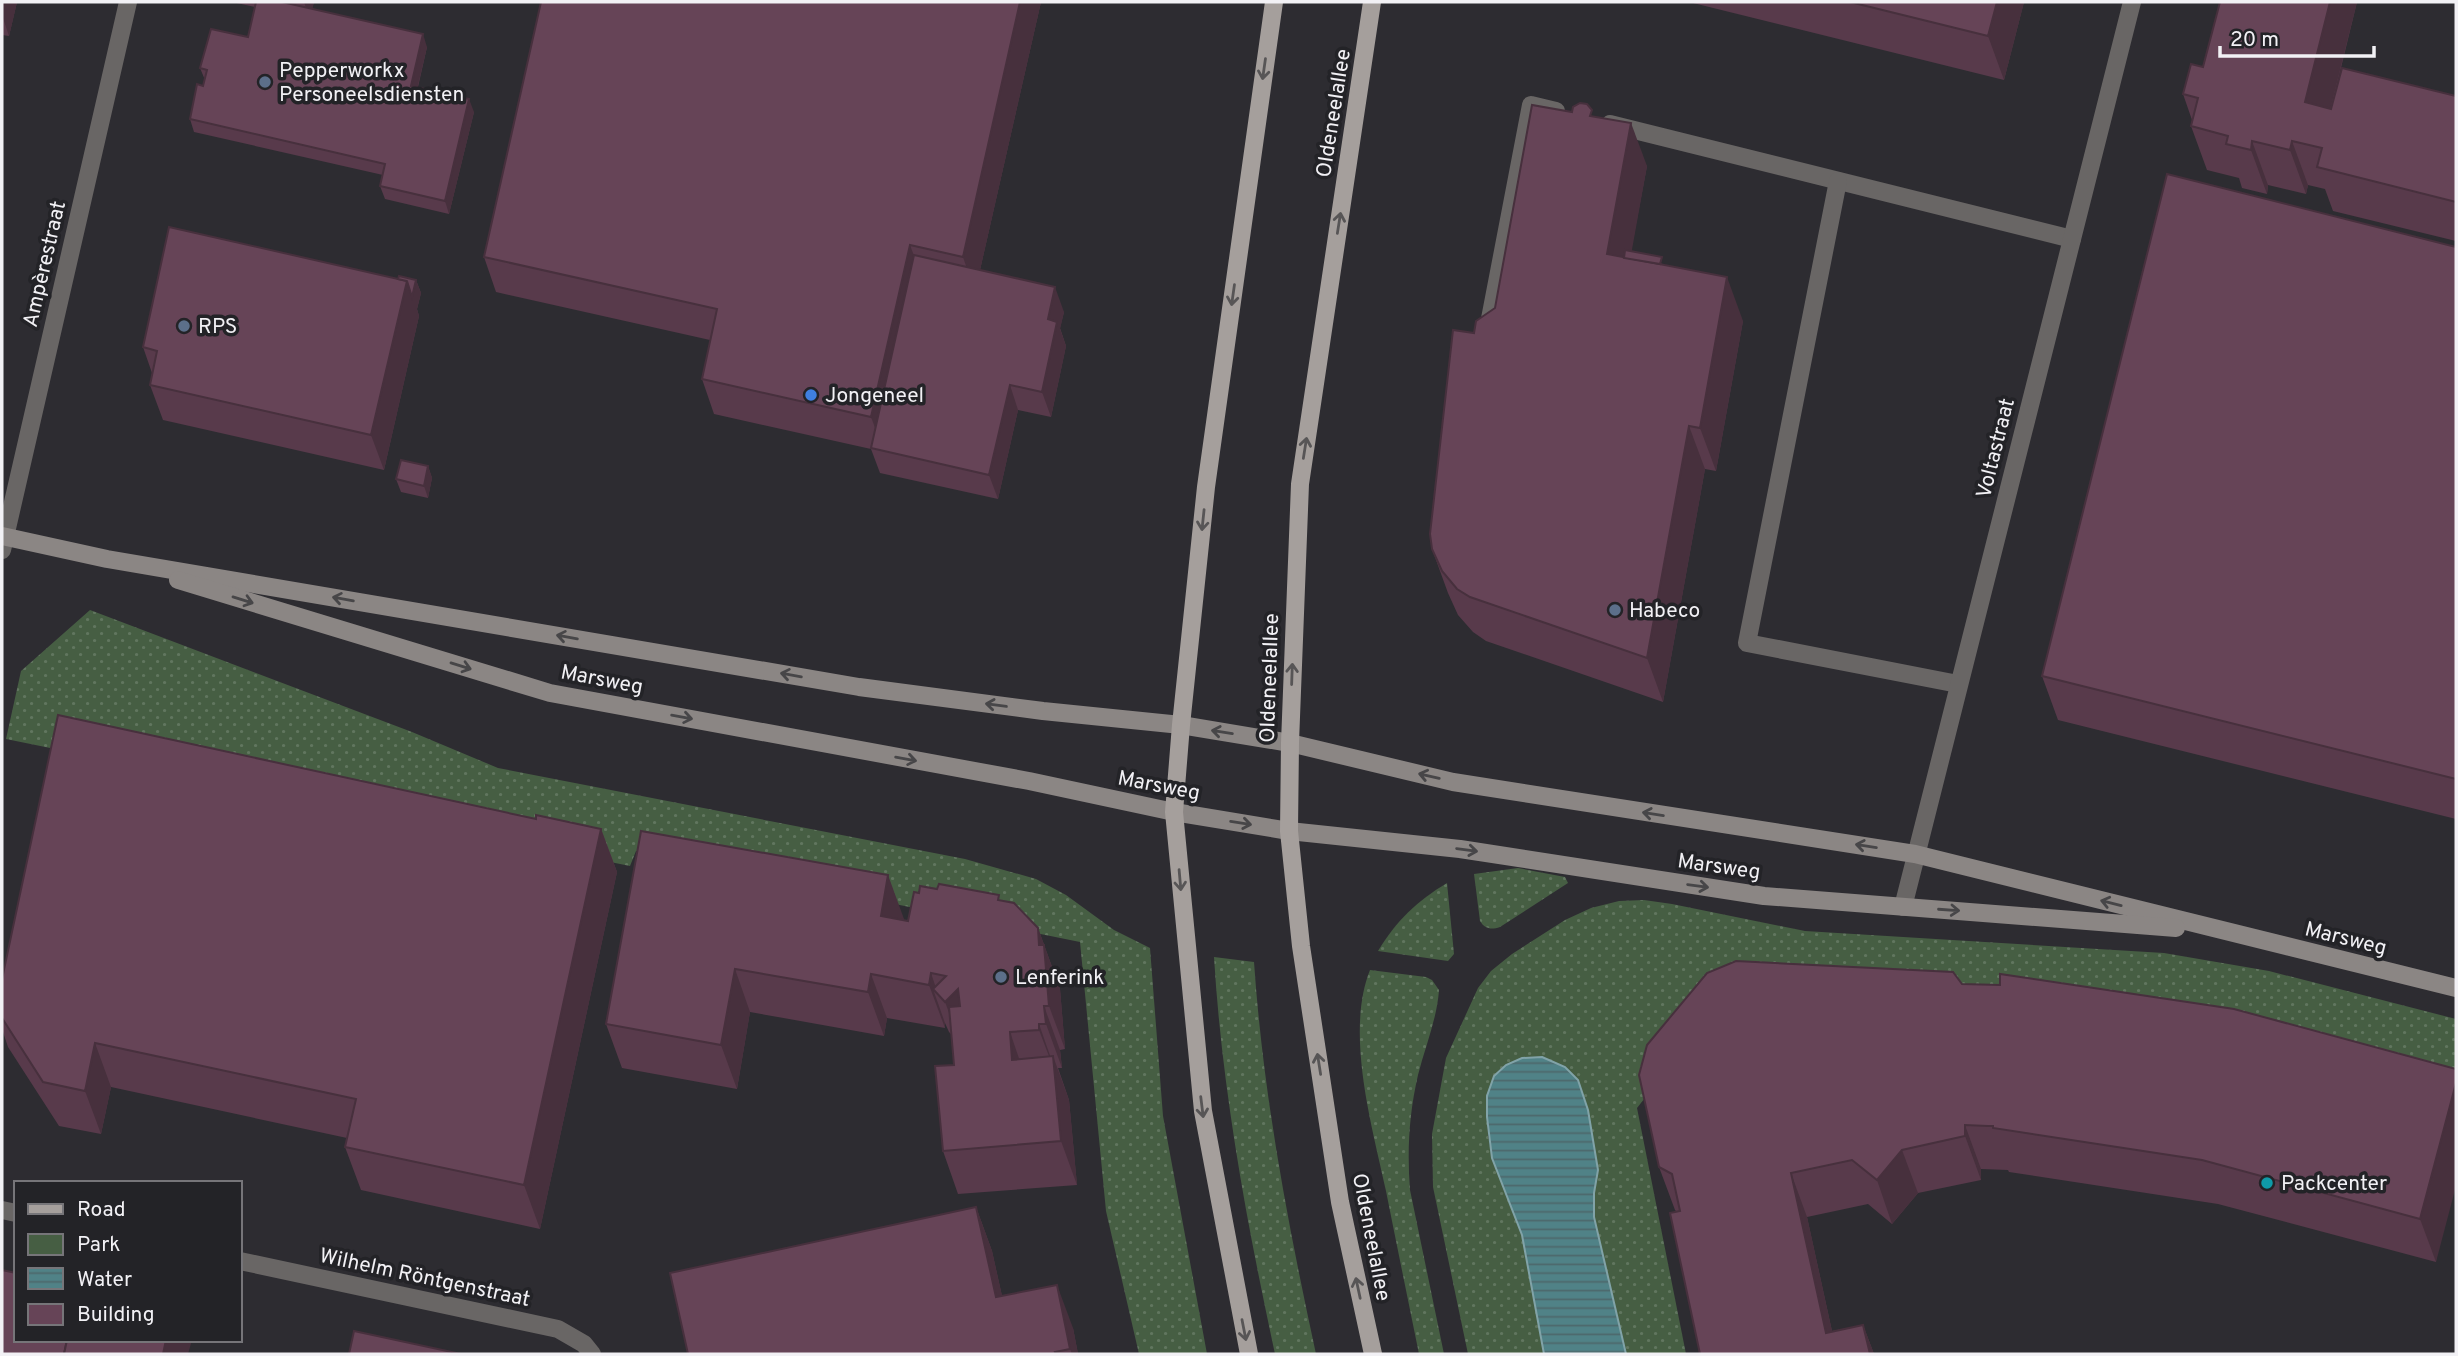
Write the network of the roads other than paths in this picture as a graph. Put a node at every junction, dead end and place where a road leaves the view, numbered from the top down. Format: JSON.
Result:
{"nodes":[{"id":1,"x":128,"y":2,"type":"edge"},
{"id":2,"x":1274,"y":2,"type":"edge"},
{"id":3,"x":1372,"y":2,"type":"edge"},
{"id":4,"x":2132,"y":2,"type":"edge"},
{"id":5,"x":1571,"y":115,"type":"edge"},
{"id":6,"x":1598,"y":121,"type":"edge"},
{"id":7,"x":1838,"y":181,"type":"junction"},
{"id":8,"x":2072,"y":239,"type":"junction"},
{"id":9,"x":1489,"y":324,"type":"edge"},
{"id":10,"x":3,"y":541,"type":"edge"},
{"id":11,"x":107,"y":558,"type":"junction"},
{"id":12,"x":1958,"y":684,"type":"junction"},
{"id":13,"x":1181,"y":725,"type":"junction"},
{"id":14,"x":1290,"y":743,"type":"junction"},
{"id":15,"x":1174,"y":812,"type":"junction"},
{"id":16,"x":1289,"y":831,"type":"junction"},
{"id":17,"x":1915,"y":854,"type":"junction"},
{"id":18,"x":1903,"y":906,"type":"junction"},
{"id":19,"x":2225,"y":931,"type":"junction"},
{"id":20,"x":2456,"y":988,"type":"edge"},
{"id":21,"x":242,"y":1261,"type":"edge"},
{"id":22,"x":592,"y":1354,"type":"edge"},
{"id":23,"x":1249,"y":1354,"type":"edge"},
{"id":24,"x":1373,"y":1354,"type":"edge"}],
"edges":[{"from":1,"to":10,"type":"street","name":"Ampèrestraat"},
{"from":2,"to":13,"type":"main road","one_way":true},
{"from":14,"to":3,"type":"main road","name":"Oldeneelallee","one_way":true},
{"from":4,"to":8,"type":"street","name":"Voltastraat"},
{"from":5,"to":9,"type":"street"},
{"from":6,"to":7,"type":"street"},
{"from":7,"to":8,"type":"street"},
{"from":7,"to":12,"type":"street"},
{"from":8,"to":12,"type":"street","name":"Voltastraat"},
{"from":10,"to":11,"type":"street","name":"Marsweg"},
{"from":13,"to":11,"type":"street","name":"Marsweg","one_way":true},
{"from":11,"to":15,"type":"street","name":"Marsweg","one_way":true},
{"from":12,"to":17,"type":"street","name":"Voltastraat"},
{"from":14,"to":13,"type":"street","name":"Marsweg","one_way":true},
{"from":13,"to":15,"type":"main road"},
{"from":14,"to":16,"type":"main road","name":"Oldeneelallee"},
{"from":17,"to":14,"type":"street","name":"Marsweg","one_way":true},
{"from":15,"to":16,"type":"street","name":"Marsweg","one_way":true},
{"from":15,"to":23,"type":"main road","one_way":true},
{"from":16,"to":18,"type":"street","name":"Marsweg","one_way":true},
{"from":24,"to":16,"type":"main road","name":"Oldeneelallee","one_way":true},
{"from":17,"to":18,"type":"street","name":"Voltastraat"},
{"from":19,"to":17,"type":"street","name":"Marsweg","one_way":true},
{"from":18,"to":19,"type":"street","name":"Marsweg","one_way":true},
{"from":19,"to":20,"type":"street","name":"Marsweg"},
{"from":21,"to":22,"type":"street","name":"Wilhelm Röntgenstraat"}]}
